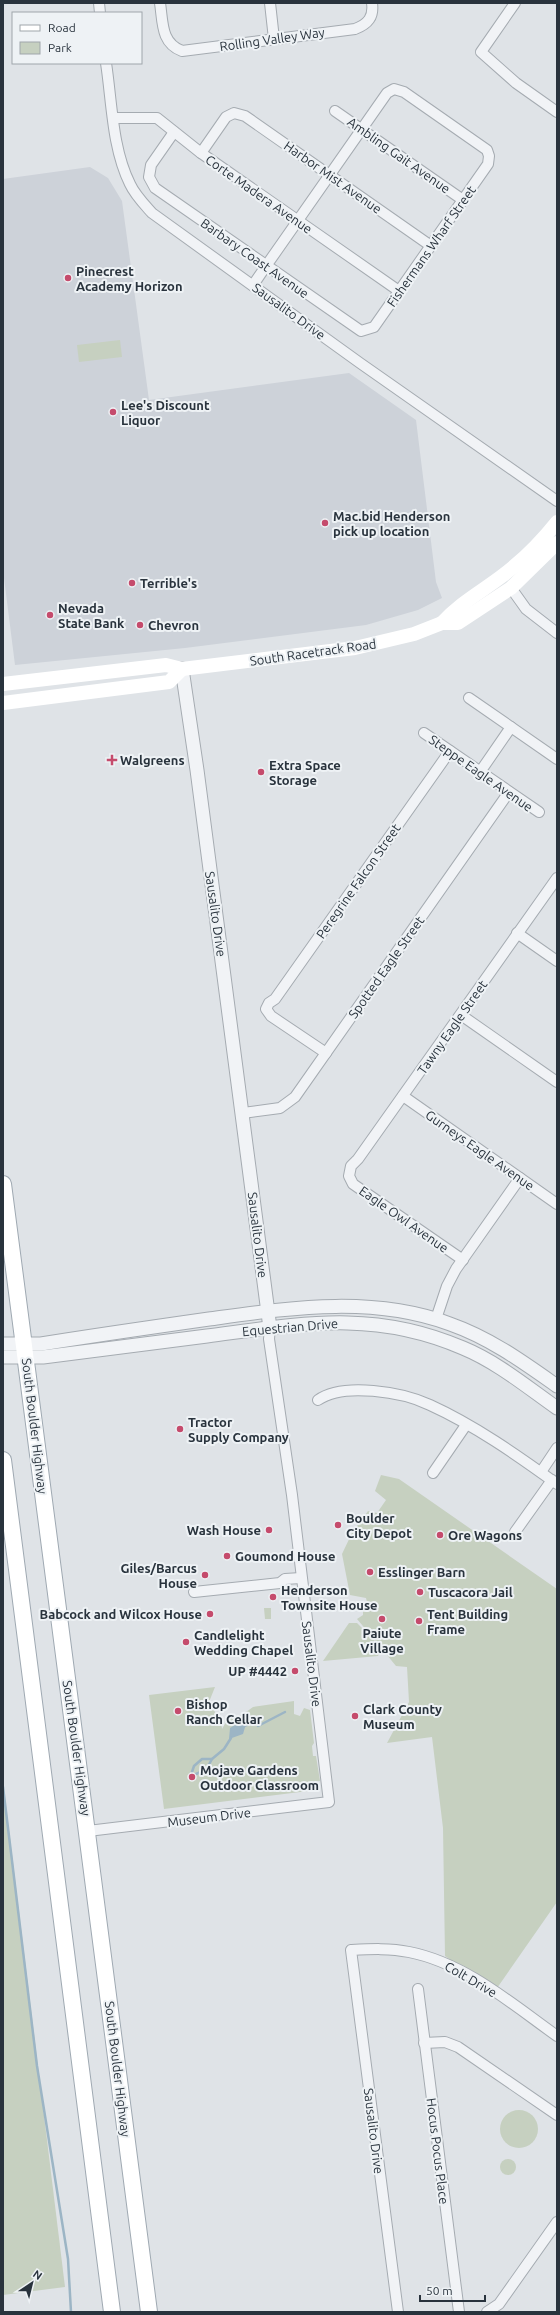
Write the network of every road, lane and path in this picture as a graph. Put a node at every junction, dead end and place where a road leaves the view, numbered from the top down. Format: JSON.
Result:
{"nodes":[{"id":1,"x":160,"y":3,"type":"edge"},
{"id":2,"x":270,"y":3,"type":"edge"},
{"id":3,"x":372,"y":3,"type":"edge"},
{"id":4,"x":515,"y":3,"type":"edge"},
{"id":5,"x":274,"y":39,"type":"junction"},
{"id":6,"x":106,"y":64,"type":"edge"},
{"id":7,"x":335,"y":111,"type":"dead end"},
{"id":8,"x":557,"y":112,"type":"edge"},
{"id":9,"x":114,"y":118,"type":"junction"},
{"id":10,"x":362,"y":129,"type":"junction"},
{"id":11,"x":174,"y":132,"type":"junction"},
{"id":12,"x":201,"y":153,"type":"junction"},
{"id":13,"x":330,"y":175,"type":"junction"},
{"id":14,"x":463,"y":200,"type":"junction"},
{"id":15,"x":298,"y":220,"type":"junction"},
{"id":16,"x":431,"y":246,"type":"junction"},
{"id":17,"x":266,"y":266,"type":"junction"},
{"id":18,"x":253,"y":285,"type":"junction"},
{"id":19,"x":399,"y":291,"type":"junction"},
{"id":20,"x":366,"y":331,"type":"joint"},
{"id":21,"x":557,"y":502,"type":"edge"},
{"id":22,"x":557,"y":522,"type":"edge"},
{"id":23,"x":557,"y":543,"type":"edge"},
{"id":24,"x":511,"y":588,"type":"junction"},
{"id":25,"x":442,"y":623,"type":"junction"},
{"id":26,"x":557,"y":633,"type":"edge"},
{"id":27,"x":182,"y":669,"type":"junction"},
{"id":28,"x":3,"y":684,"type":"edge"},
{"id":29,"x":470,"y":698,"type":"dead end"},
{"id":30,"x":3,"y":703,"type":"edge"},
{"id":31,"x":511,"y":727,"type":"junction"},
{"id":32,"x":424,"y":733,"type":"dead end"},
{"id":33,"x":450,"y":751,"type":"junction"},
{"id":34,"x":557,"y":759,"type":"edge"},
{"id":35,"x":480,"y":772,"type":"junction"},
{"id":36,"x":509,"y":792,"type":"junction"},
{"id":37,"x":539,"y":812,"type":"dead end"},
{"id":38,"x":557,"y":878,"type":"edge"},
{"id":39,"x":517,"y":933,"type":"junction"},
{"id":40,"x":557,"y":961,"type":"edge"},
{"id":41,"x":461,"y":1015,"type":"junction"},
{"id":42,"x":326,"y":1053,"type":"junction"},
{"id":43,"x":557,"y":1082,"type":"edge"},
{"id":44,"x":403,"y":1096,"type":"junction"},
{"id":45,"x":243,"y":1113,"type":"junction"},
{"id":46,"x":349,"y":1176,"type":"joint"},
{"id":47,"x":520,"y":1178,"type":"junction"},
{"id":48,"x":3,"y":1184,"type":"edge"},
{"id":49,"x":557,"y":1204,"type":"edge"},
{"id":50,"x":463,"y":1260,"type":"junction"},
{"id":51,"x":268,"y":1312,"type":"junction"},
{"id":52,"x":436,"y":1319,"type":"junction"},
{"id":53,"x":270,"y":1328,"type":"junction"},
{"id":54,"x":3,"y":1344,"type":"edge"},
{"id":55,"x":25,"y":1350,"type":"junction"},
{"id":56,"x":3,"y":1357,"type":"edge"},
{"id":57,"x":557,"y":1386,"type":"edge"},
{"id":58,"x":318,"y":1400,"type":"dead end"},
{"id":59,"x":557,"y":1408,"type":"edge"},
{"id":60,"x":466,"y":1425,"type":"junction"},
{"id":61,"x":557,"y":1448,"type":"edge"},
{"id":62,"x":3,"y":1460,"type":"edge"},
{"id":63,"x":541,"y":1472,"type":"junction"},
{"id":64,"x":433,"y":1473,"type":"dead end"},
{"id":65,"x":554,"y":1482,"type":"edge"},
{"id":66,"x":515,"y":1532,"type":"dead end"},
{"id":67,"x":302,"y":1581,"type":"junction"},
{"id":68,"x":194,"y":1592,"type":"dead end"},
{"id":69,"x":329,"y":1802,"type":"joint"},
{"id":70,"x":88,"y":1832,"type":"junction"},
{"id":71,"x":351,"y":1950,"type":"joint"},
{"id":72,"x":418,"y":1989,"type":"dead end"},
{"id":73,"x":557,"y":2036,"type":"edge"},
{"id":74,"x":424,"y":2043,"type":"junction"},
{"id":75,"x":556,"y":2113,"type":"edge"},
{"id":76,"x":557,"y":2222,"type":"edge"},
{"id":77,"x":112,"y":2312,"type":"edge"},
{"id":78,"x":149,"y":2312,"type":"edge"},
{"id":79,"x":398,"y":2312,"type":"edge"},
{"id":80,"x":459,"y":2312,"type":"edge"},
{"id":81,"x":487,"y":2312,"type":"edge"}],
"edges":[{"from":1,"to":5,"type":"street","name":"Rolling Valley Way"},
{"from":2,"to":5,"type":"street"},
{"from":3,"to":5,"type":"street","name":"Rolling Valley Way"},
{"from":4,"to":8,"type":"street"},
{"from":6,"to":9,"type":"street","name":"Sausalito Drive"},
{"from":7,"to":10,"type":"street","name":"Ambling Gait Avenue"},
{"from":9,"to":11,"type":"street","name":"Corte Madera Avenue"},
{"from":9,"to":18,"type":"street","name":"Sausalito Drive"},
{"from":10,"to":13,"type":"street"},
{"from":10,"to":14,"type":"street","name":"Ambling Gait Avenue"},
{"from":10,"to":14,"type":"street","name":"Fishermans Wharf Street"},
{"from":11,"to":12,"type":"street","name":"Corte Madera Avenue"},
{"from":11,"to":17,"type":"street","name":"Barbary Coast Avenue"},
{"from":12,"to":13,"type":"street","name":"Harbor Mist Avenue"},
{"from":12,"to":15,"type":"street","name":"Corte Madera Avenue"},
{"from":13,"to":15,"type":"street"},
{"from":13,"to":16,"type":"street","name":"Harbor Mist Avenue"},
{"from":14,"to":16,"type":"street","name":"Fishermans Wharf Street"},
{"from":15,"to":17,"type":"street"},
{"from":15,"to":19,"type":"street","name":"Corte Madera Avenue"},
{"from":16,"to":19,"type":"street","name":"Fishermans Wharf Street"},
{"from":17,"to":18,"type":"street"},
{"from":17,"to":20,"type":"street","name":"Barbary Coast Avenue"},
{"from":18,"to":21,"type":"street","name":"Sausalito Drive"},
{"from":19,"to":20,"type":"street","name":"Fishermans Wharf Street"},
{"from":22,"to":25,"type":"main road","name":"South Racetrack Road"},
{"from":23,"to":24,"type":"main road","name":"South Racetrack Road"},
{"from":24,"to":25,"type":"main road","name":"South Racetrack Road"},
{"from":24,"to":26,"type":"street"},
{"from":25,"to":27,"type":"main road","name":"South Racetrack Road"},
{"from":27,"to":28,"type":"main road","name":"South Racetrack Road"},
{"from":27,"to":30,"type":"main road"},
{"from":27,"to":45,"type":"street","name":"Sausalito Drive"},
{"from":29,"to":31,"type":"street"},
{"from":31,"to":34,"type":"street"},
{"from":31,"to":35,"type":"street"},
{"from":32,"to":33,"type":"street","name":"Steppe Eagle Avenue"},
{"from":33,"to":35,"type":"street","name":"Steppe Eagle Avenue"},
{"from":33,"to":42,"type":"street","name":"Peregrine Falcon Street"},
{"from":35,"to":36,"type":"street","name":"Steppe Eagle Avenue"},
{"from":36,"to":37,"type":"street","name":"Steppe Eagle Avenue"},
{"from":36,"to":42,"type":"street","name":"Spotted Eagle Street"},
{"from":38,"to":39,"type":"street","name":"Tawny Eagle Street"},
{"from":39,"to":40,"type":"street"},
{"from":39,"to":41,"type":"street","name":"Tawny Eagle Street"},
{"from":41,"to":43,"type":"street"},
{"from":41,"to":44,"type":"street","name":"Tawny Eagle Street"},
{"from":42,"to":45,"type":"street","name":"Spotted Eagle Street"},
{"from":44,"to":46,"type":"street","name":"Tawny Eagle Street"},
{"from":44,"to":47,"type":"street","name":"Gurneys Eagle Avenue"},
{"from":45,"to":51,"type":"street","name":"Sausalito Drive"},
{"from":46,"to":50,"type":"street","name":"Eagle Owl Avenue"},
{"from":47,"to":49,"type":"street","name":"Gurneys Eagle Avenue"},
{"from":47,"to":50,"type":"street"},
{"from":48,"to":55,"type":"main road","name":"South Boulder Highway"},
{"from":50,"to":52,"type":"street"},
{"from":51,"to":52,"type":"street","name":"Equestrian Drive"},
{"from":51,"to":53,"type":"street","name":"Sausalito Drive"},
{"from":51,"to":55,"type":"street","name":"Equestrian Drive"},
{"from":52,"to":57,"type":"street","name":"Equestrian Drive"},
{"from":53,"to":55,"type":"street","name":"Equestrian Drive"},
{"from":53,"to":59,"type":"street","name":"Equestrian Drive"},
{"from":53,"to":67,"type":"street","name":"Sausalito Drive"},
{"from":54,"to":55,"type":"street","name":"Equestrian Drive"},
{"from":55,"to":56,"type":"street","name":"Equestrian Drive"},
{"from":55,"to":70,"type":"main road","name":"South Boulder Highway"},
{"from":58,"to":60,"type":"street"},
{"from":60,"to":63,"type":"street"},
{"from":60,"to":64,"type":"street"},
{"from":61,"to":63,"type":"street"},
{"from":62,"to":77,"type":"main road"},
{"from":63,"to":65,"type":"street"},
{"from":65,"to":66,"type":"street"},
{"from":67,"to":68,"type":"street"},
{"from":67,"to":69,"type":"street","name":"Sausalito Drive"},
{"from":69,"to":70,"type":"street","name":"Museum Drive"},
{"from":70,"to":78,"type":"main road","name":"South Boulder Highway"},
{"from":71,"to":73,"type":"street","name":"Colt Drive"},
{"from":71,"to":79,"type":"street","name":"Sausalito Drive"},
{"from":72,"to":74,"type":"street","name":"Hocus Pocus Place"},
{"from":74,"to":75,"type":"street"},
{"from":74,"to":80,"type":"street","name":"Hocus Pocus Place"},
{"from":76,"to":81,"type":"street"}]}
